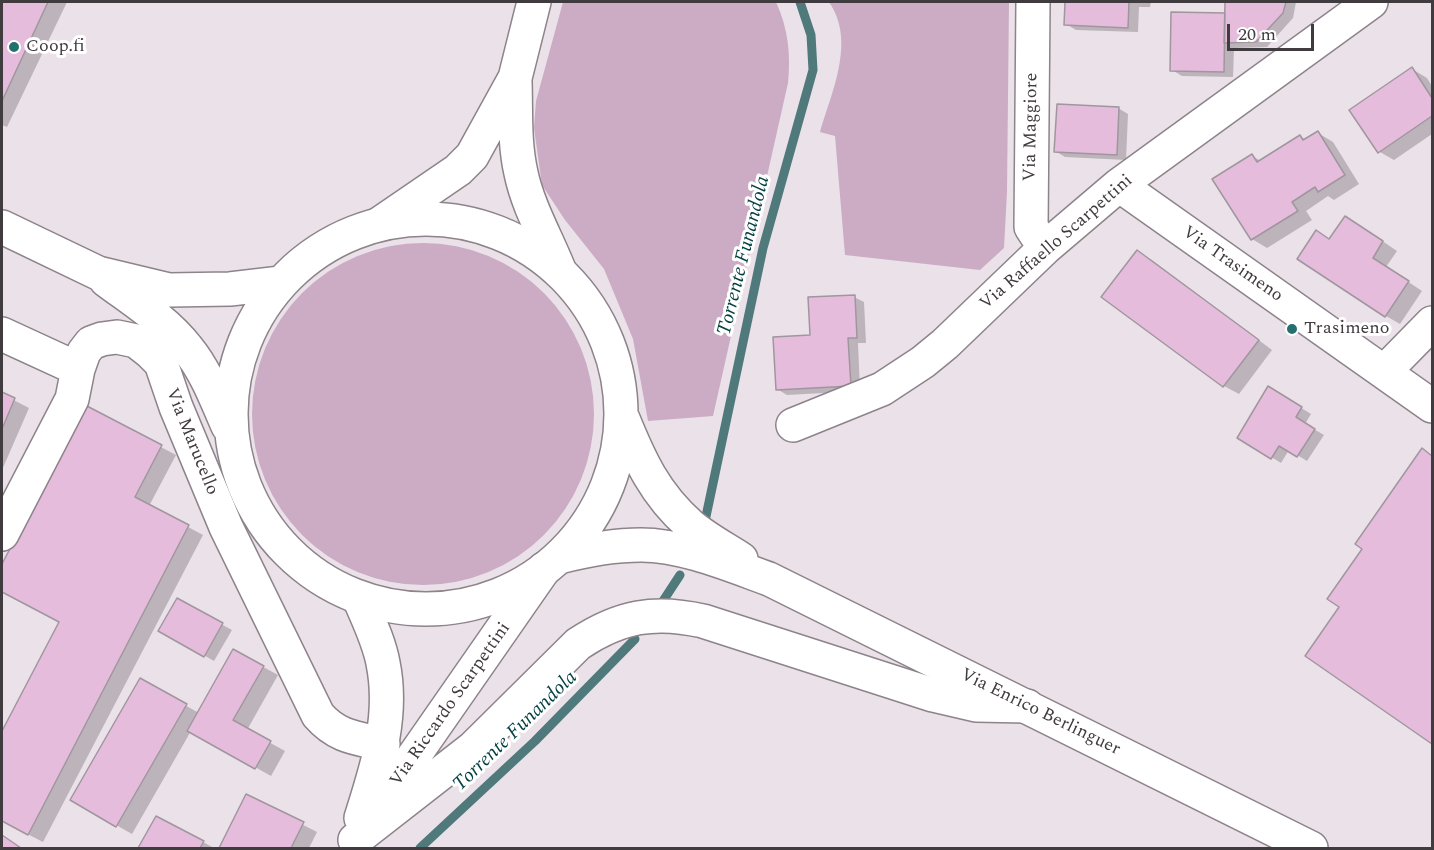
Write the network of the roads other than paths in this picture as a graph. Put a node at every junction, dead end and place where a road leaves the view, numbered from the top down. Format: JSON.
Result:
{"nodes":[{"id":1,"x":534,"y":2,"type":"edge"},
{"id":2,"x":1033,"y":2,"type":"edge"},
{"id":3,"x":1368,"y":3,"type":"edge"},
{"id":4,"x":515,"y":78,"type":"junction"},
{"id":5,"x":1119,"y":185,"type":"junction"},
{"id":6,"x":379,"y":224,"type":"junction"},
{"id":7,"x":2,"y":227,"type":"edge"},
{"id":8,"x":1045,"y":248,"type":"junction"},
{"id":9,"x":560,"y":272,"type":"junction"},
{"id":10,"x":98,"y":273,"type":"junction"},
{"id":11,"x":281,"y":283,"type":"junction"},
{"id":12,"x":1432,"y":323,"type":"edge"},
{"id":13,"x":2,"y":334,"type":"edge"},
{"id":14,"x":78,"y":369,"type":"junction"},
{"id":15,"x":1384,"y":372,"type":"junction"},
{"id":16,"x":1432,"y":406,"type":"edge"},
{"id":17,"x":621,"y":415,"type":"junction"},
{"id":18,"x":793,"y":425,"type":"dead end"},
{"id":19,"x":231,"y":431,"type":"junction"},
{"id":20,"x":2,"y":534,"type":"edge"},
{"id":21,"x":551,"y":563,"type":"junction"},
{"id":22,"x":769,"y":579,"type":"junction"},
{"id":23,"x":359,"y":598,"type":"junction"},
{"id":24,"x":1027,"y":706,"type":"junction"},
{"id":25,"x":383,"y":744,"type":"junction"},
{"id":26,"x":351,"y":844,"type":"edge"},
{"id":27,"x":1311,"y":849,"type":"edge"}],
"edges":[{"from":1,"to":4,"type":"street"},
{"from":2,"to":8,"type":"street","name":"Via Maggiore"},
{"from":3,"to":5,"type":"street","name":"Via Raffaello Scarpettini"},
{"from":4,"to":6,"type":"street"},
{"from":4,"to":9,"type":"street"},
{"from":5,"to":8,"type":"street","name":"Via Raffaello Scarpettini"},
{"from":5,"to":15,"type":"street","name":"Via Trasimeno"},
{"from":6,"to":9,"type":"street","name":"Via Enrico Berlinguer"},
{"from":6,"to":11,"type":"street","name":"Via Enrico Berlinguer"},
{"from":7,"to":10,"type":"street","name":"Via Enrico Berlinguer"},
{"from":8,"to":18,"type":"street","name":"Via Raffaello Scarpettini"},
{"from":9,"to":17,"type":"street","name":"Via Enrico Berlinguer"},
{"from":10,"to":11,"type":"street","name":"Via Enrico Berlinguer"},
{"from":10,"to":19,"type":"street","name":"Via Enrico Berlinguer"},
{"from":11,"to":19,"type":"street","name":"Via Enrico Berlinguer"},
{"from":12,"to":15,"type":"street"},
{"from":13,"to":14,"type":"street"},
{"from":14,"to":20,"type":"street","name":"Via Marucello"},
{"from":14,"to":25,"type":"street","name":"Via Marucello"},
{"from":15,"to":16,"type":"street","name":"Via Trasimeno"},
{"from":17,"to":21,"type":"street","name":"Via Enrico Berlinguer"},
{"from":17,"to":22,"type":"street","name":"Via Enrico Berlinguer"},
{"from":19,"to":23,"type":"street","name":"Via Enrico Berlinguer"},
{"from":21,"to":22,"type":"street","name":"Via Enrico Berlinguer"},
{"from":21,"to":23,"type":"street","name":"Via Enrico Berlinguer"},
{"from":21,"to":26,"type":"street","name":"Via Riccardo Scarpettini"},
{"from":22,"to":24,"type":"street","name":"Via Enrico Berlinguer"},
{"from":23,"to":25,"type":"street","name":"Via Riccardo Scarpettini"},
{"from":24,"to":26,"type":"street"},
{"from":24,"to":27,"type":"street","name":"Via Enrico Berlinguer"},
{"from":25,"to":26,"type":"street","name":"Via Riccardo Scarpettini"}]}
